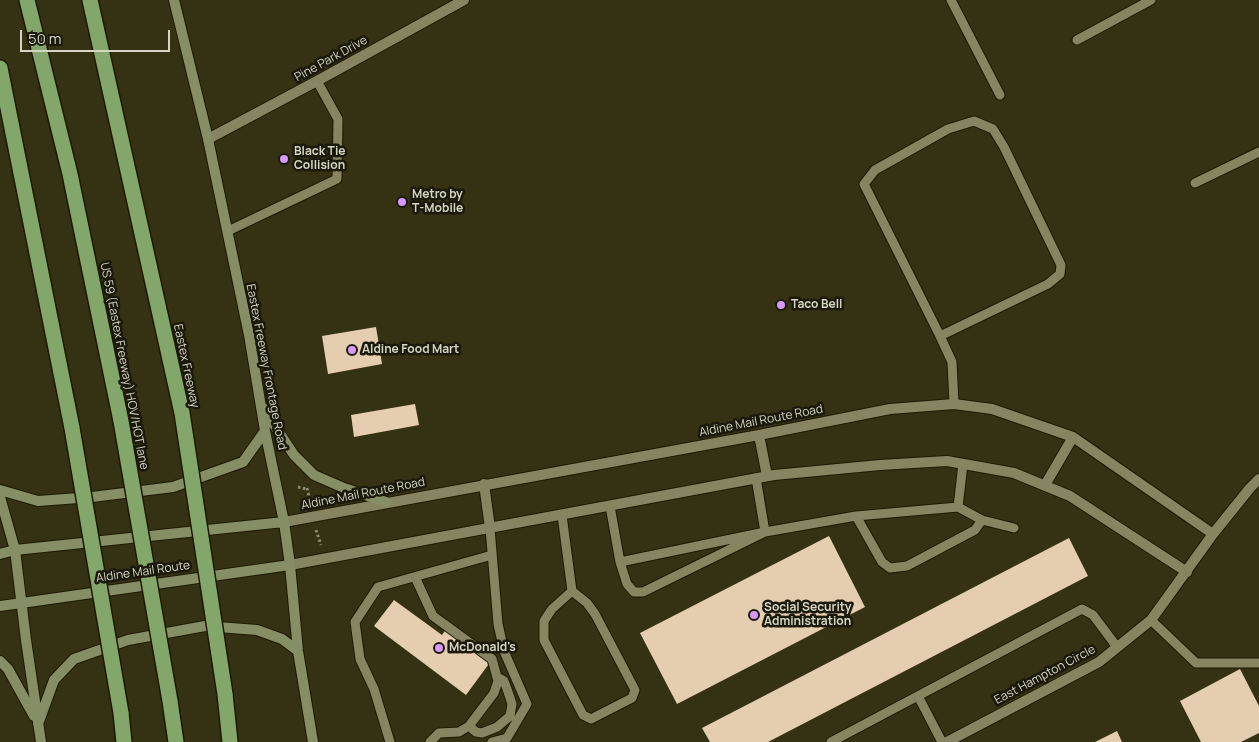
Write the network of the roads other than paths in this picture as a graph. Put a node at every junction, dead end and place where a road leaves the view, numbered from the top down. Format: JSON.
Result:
{"nodes":[{"id":1,"x":27,"y":0,"type":"edge"},
{"id":2,"x":90,"y":0,"type":"edge"},
{"id":3,"x":174,"y":0,"type":"edge"},
{"id":4,"x":464,"y":0,"type":"edge"},
{"id":5,"x":951,"y":0,"type":"edge"},
{"id":6,"x":1151,"y":0,"type":"edge"},
{"id":7,"x":1077,"y":40,"type":"dead end"},
{"id":8,"x":0,"y":68,"type":"edge"},
{"id":9,"x":317,"y":81,"type":"junction"},
{"id":10,"x":1000,"y":95,"type":"dead end"},
{"id":11,"x":208,"y":138,"type":"junction"},
{"id":12,"x":1259,"y":152,"type":"edge"},
{"id":13,"x":1194,"y":183,"type":"dead end"},
{"id":14,"x":228,"y":231,"type":"junction"},
{"id":15,"x":940,"y":336,"type":"junction"},
{"id":16,"x":260,"y":404,"type":"junction"},
{"id":17,"x":954,"y":404,"type":"junction"},
{"id":18,"x":265,"y":430,"type":"junction"},
{"id":19,"x":759,"y":435,"type":"junction"},
{"id":20,"x":1073,"y":437,"type":"junction"},
{"id":21,"x":963,"y":464,"type":"junction"},
{"id":22,"x":767,"y":476,"type":"junction"},
{"id":23,"x":756,"y":478,"type":"junction"},
{"id":24,"x":1259,"y":479,"type":"edge"},
{"id":25,"x":484,"y":484,"type":"junction"},
{"id":26,"x":1044,"y":486,"type":"junction"},
{"id":27,"x":0,"y":490,"type":"edge"},
{"id":28,"x":0,"y":497,"type":"edge"},
{"id":29,"x":386,"y":502,"type":"junction"},
{"id":30,"x":610,"y":506,"type":"junction"},
{"id":31,"x":958,"y":507,"type":"junction"},
{"id":32,"x":562,"y":515,"type":"junction"},
{"id":33,"x":856,"y":516,"type":"junction"},
{"id":34,"x":982,"y":520,"type":"junction"},
{"id":35,"x":284,"y":522,"type":"junction"},
{"id":36,"x":490,"y":528,"type":"junction"},
{"id":37,"x":1014,"y":528,"type":"dead end"},
{"id":38,"x":765,"y":532,"type":"junction"},
{"id":39,"x":1214,"y":534,"type":"junction"},
{"id":40,"x":15,"y":550,"type":"junction"},
{"id":41,"x":0,"y":554,"type":"edge"},
{"id":42,"x":492,"y":555,"type":"junction"},
{"id":43,"x":620,"y":562,"type":"junction"},
{"id":44,"x":290,"y":565,"type":"junction"},
{"id":45,"x":1187,"y":572,"type":"junction"},
{"id":46,"x":415,"y":577,"type":"junction"},
{"id":47,"x":572,"y":590,"type":"junction"},
{"id":48,"x":22,"y":602,"type":"junction"},
{"id":49,"x":0,"y":606,"type":"edge"},
{"id":50,"x":1150,"y":620,"type":"junction"},
{"id":51,"x":1117,"y":647,"type":"junction"},
{"id":52,"x":298,"y":651,"type":"junction"},
{"id":53,"x":0,"y":661,"type":"edge"},
{"id":54,"x":1259,"y":662,"type":"edge"},
{"id":55,"x":497,"y":677,"type":"junction"},
{"id":56,"x":918,"y":696,"type":"junction"},
{"id":57,"x":38,"y":724,"type":"junction"},
{"id":58,"x":469,"y":726,"type":"junction"},
{"id":59,"x":41,"y":742,"type":"edge"},
{"id":60,"x":124,"y":742,"type":"edge"},
{"id":61,"x":176,"y":742,"type":"edge"},
{"id":62,"x":230,"y":742,"type":"edge"},
{"id":63,"x":313,"y":742,"type":"edge"},
{"id":64,"x":390,"y":742,"type":"edge"},
{"id":65,"x":430,"y":742,"type":"edge"},
{"id":66,"x":492,"y":742,"type":"edge"},
{"id":67,"x":831,"y":742,"type":"edge"},
{"id":68,"x":942,"y":742,"type":"edge"},
{"id":69,"x":947,"y":742,"type":"edge"}],
"edges":[{"from":1,"to":61,"type":"highway","name":"US 59 (Eastex Freeway) HOV/HOT lane","bridge":true},
{"from":2,"to":62,"type":"highway","name":"Eastex Freeway","bridge":true},
{"from":3,"to":11,"type":"main road","name":"Eastex Freeway Frontage Road"},
{"from":4,"to":9,"type":"street","name":"Pine Park Drive"},
{"from":5,"to":10,"type":"lane"},
{"from":6,"to":7,"type":"lane"},
{"from":8,"to":60,"type":"highway","bridge":true},
{"from":9,"to":11,"type":"street","name":"Pine Park Drive"},
{"from":9,"to":14,"type":"lane"},
{"from":11,"to":14,"type":"main road","name":"Eastex Freeway Frontage Road"},
{"from":12,"to":13,"type":"lane"},
{"from":14,"to":16,"type":"main road","name":"Eastex Freeway Frontage Road"},
{"from":15,"to":15,"type":"lane"},
{"from":15,"to":17,"type":"lane"},
{"from":16,"to":18,"type":"main road","name":"Eastex Freeway Frontage Road"},
{"from":16,"to":29,"type":"main road"},
{"from":17,"to":19,"type":"street","name":"Aldine Mail Route Road"},
{"from":17,"to":20,"type":"street","name":"Aldine Mail Route Road"},
{"from":18,"to":27,"type":"main road"},
{"from":18,"to":35,"type":"main road","name":"Eastex Freeway Frontage Road"},
{"from":19,"to":22,"type":"street"},
{"from":19,"to":25,"type":"street","name":"Aldine Mail Route Road"},
{"from":20,"to":26,"type":"street"},
{"from":20,"to":39,"type":"street","name":"Aldine Mail Route Road"},
{"from":21,"to":22,"type":"street"},
{"from":21,"to":26,"type":"street"},
{"from":21,"to":31,"type":"lane"},
{"from":22,"to":23,"type":"street"},
{"from":23,"to":30,"type":"street"},
{"from":23,"to":38,"type":"lane"},
{"from":24,"to":39,"type":"street","name":"East Hampton Circle"},
{"from":25,"to":29,"type":"street","name":"Aldine Mail Route Road"},
{"from":25,"to":36,"type":"street"},
{"from":26,"to":45,"type":"street"},
{"from":28,"to":40,"type":"main road"},
{"from":29,"to":35,"type":"street","name":"Aldine Mail Route Road"},
{"from":30,"to":32,"type":"street"},
{"from":30,"to":43,"type":"lane"},
{"from":31,"to":33,"type":"lane"},
{"from":31,"to":34,"type":"lane"},
{"from":32,"to":36,"type":"street"},
{"from":32,"to":47,"type":"lane"},
{"from":33,"to":34,"type":"lane"},
{"from":33,"to":38,"type":"lane"},
{"from":34,"to":37,"type":"lane"},
{"from":35,"to":40,"type":"main road"},
{"from":35,"to":44,"type":"main road","name":"Eastex Freeway Frontage Road"},
{"from":36,"to":42,"type":"lane"},
{"from":36,"to":44,"type":"street"},
{"from":38,"to":43,"type":"lane"},
{"from":38,"to":43,"type":"lane"},
{"from":39,"to":45,"type":"street","name":"East Hampton Circle"},
{"from":40,"to":41,"type":"main road"},
{"from":40,"to":48,"type":"main road"},
{"from":42,"to":46,"type":"lane"},
{"from":42,"to":66,"type":"lane"},
{"from":44,"to":48,"type":"main road","name":"Aldine Mail Route"},
{"from":44,"to":52,"type":"main road","name":"Eastex Freeway Frontage Road"},
{"from":45,"to":50,"type":"street","name":"East Hampton Circle"},
{"from":46,"to":55,"type":"lane"},
{"from":46,"to":64,"type":"lane"},
{"from":47,"to":47,"type":"lane"},
{"from":48,"to":49,"type":"main road","name":"Aldine Mail Route"},
{"from":48,"to":57,"type":"main road"},
{"from":50,"to":51,"type":"street","name":"East Hampton Circle"},
{"from":50,"to":54,"type":"lane"},
{"from":51,"to":56,"type":"lane"},
{"from":51,"to":69,"type":"street","name":"East Hampton Circle"},
{"from":52,"to":57,"type":"main road"},
{"from":52,"to":63,"type":"main road","name":"Eastex Freeway Frontage Road"},
{"from":53,"to":57,"type":"main road"},
{"from":55,"to":58,"type":"lane"},
{"from":55,"to":58,"type":"lane"},
{"from":56,"to":67,"type":"lane"},
{"from":56,"to":68,"type":"lane"},
{"from":57,"to":59,"type":"main road"},
{"from":58,"to":65,"type":"lane"}]}
